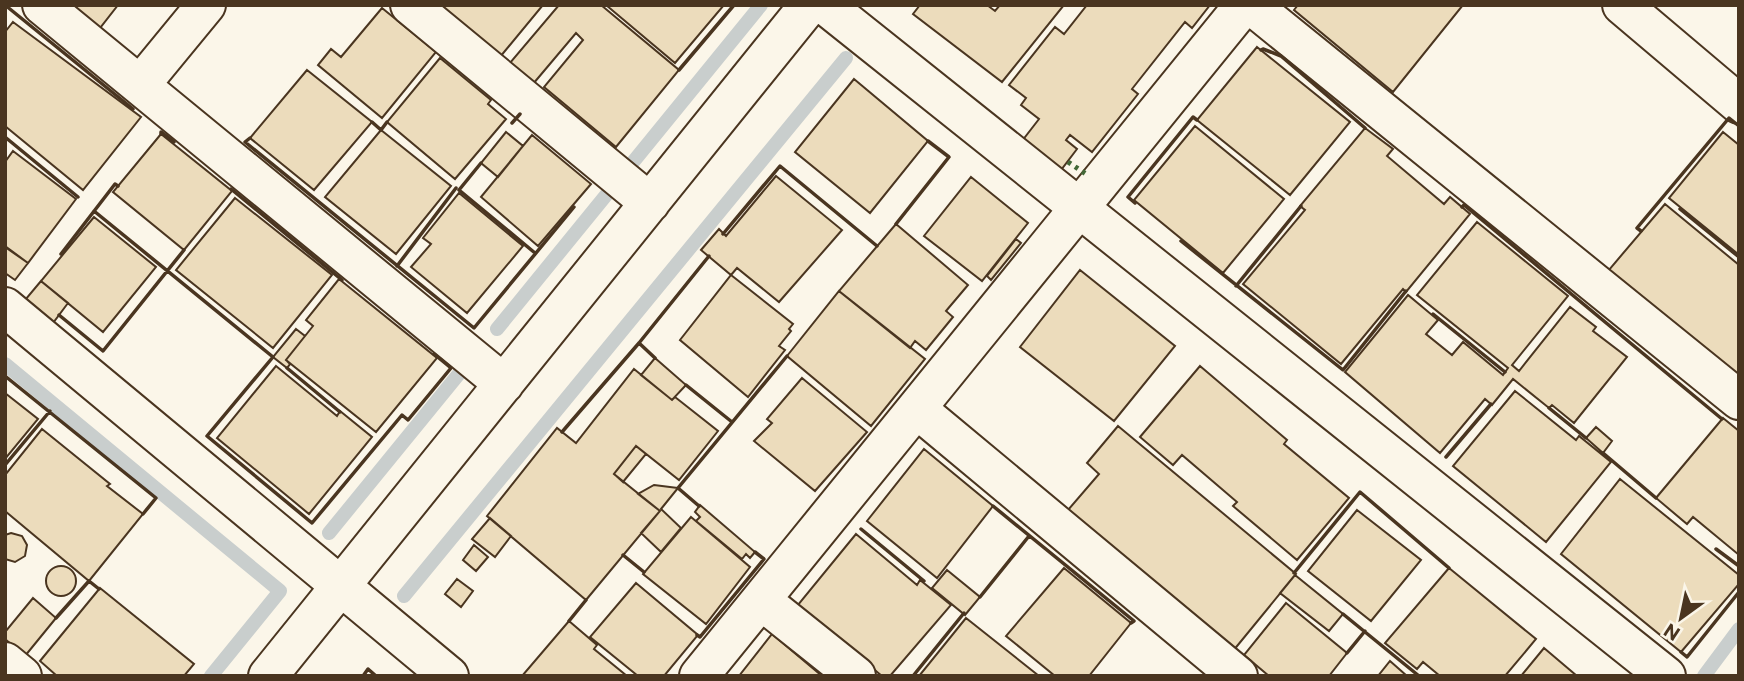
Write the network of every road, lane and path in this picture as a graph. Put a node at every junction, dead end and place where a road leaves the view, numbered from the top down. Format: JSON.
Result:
{"nodes":[{"id":1,"x":42,"y":5,"type":"edge"},
{"id":2,"x":206,"y":5,"type":"edge"},
{"id":3,"x":410,"y":5,"type":"edge"},
{"id":4,"x":809,"y":5,"type":"edge"},
{"id":5,"x":825,"y":5,"type":"edge"},
{"id":6,"x":1244,"y":5,"type":"edge"},
{"id":7,"x":1251,"y":5,"type":"edge"},
{"id":8,"x":1622,"y":5,"type":"edge"},
{"id":9,"x":141,"y":84,"type":"junction"},
{"id":10,"x":1739,"y":104,"type":"edge"},
{"id":11,"x":650,"y":203,"type":"junction"},
{"id":12,"x":1080,"y":208,"type":"junction"},
{"id":13,"x":5,"y":307,"type":"edge"},
{"id":14,"x":505,"y":384,"type":"junction"},
{"id":15,"x":1739,"y":400,"type":"edge"},
{"id":16,"x":917,"y":409,"type":"junction"},
{"id":17,"x":341,"y":588,"type":"junction"},
{"id":18,"x":761,"y":600,"type":"junction"},
{"id":19,"x":5,"y":662,"type":"edge"},
{"id":20,"x":22,"y":676,"type":"edge"},
{"id":21,"x":268,"y":676,"type":"edge"},
{"id":22,"x":449,"y":676,"type":"edge"},
{"id":23,"x":699,"y":676,"type":"edge"},
{"id":24,"x":856,"y":676,"type":"edge"},
{"id":25,"x":1238,"y":676,"type":"edge"},
{"id":26,"x":1666,"y":676,"type":"edge"}],
"edges":[{"from":1,"to":9,"type":"street"},
{"from":2,"to":9,"type":"street"},
{"from":3,"to":11,"type":"street"},
{"from":4,"to":11,"type":"street"},
{"from":5,"to":12,"type":"street"},
{"from":6,"to":12,"type":"street"},
{"from":7,"to":15,"type":"street"},
{"from":8,"to":10,"type":"street"},
{"from":9,"to":14,"type":"street"},
{"from":11,"to":14,"type":"street"},
{"from":12,"to":16,"type":"street"},
{"from":12,"to":26,"type":"street"},
{"from":13,"to":17,"type":"street"},
{"from":14,"to":17,"type":"street"},
{"from":16,"to":18,"type":"street"},
{"from":16,"to":25,"type":"street"},
{"from":17,"to":21,"type":"street"},
{"from":17,"to":22,"type":"street"},
{"from":18,"to":23,"type":"street"},
{"from":18,"to":24,"type":"street"},
{"from":19,"to":20,"type":"street"}]}
